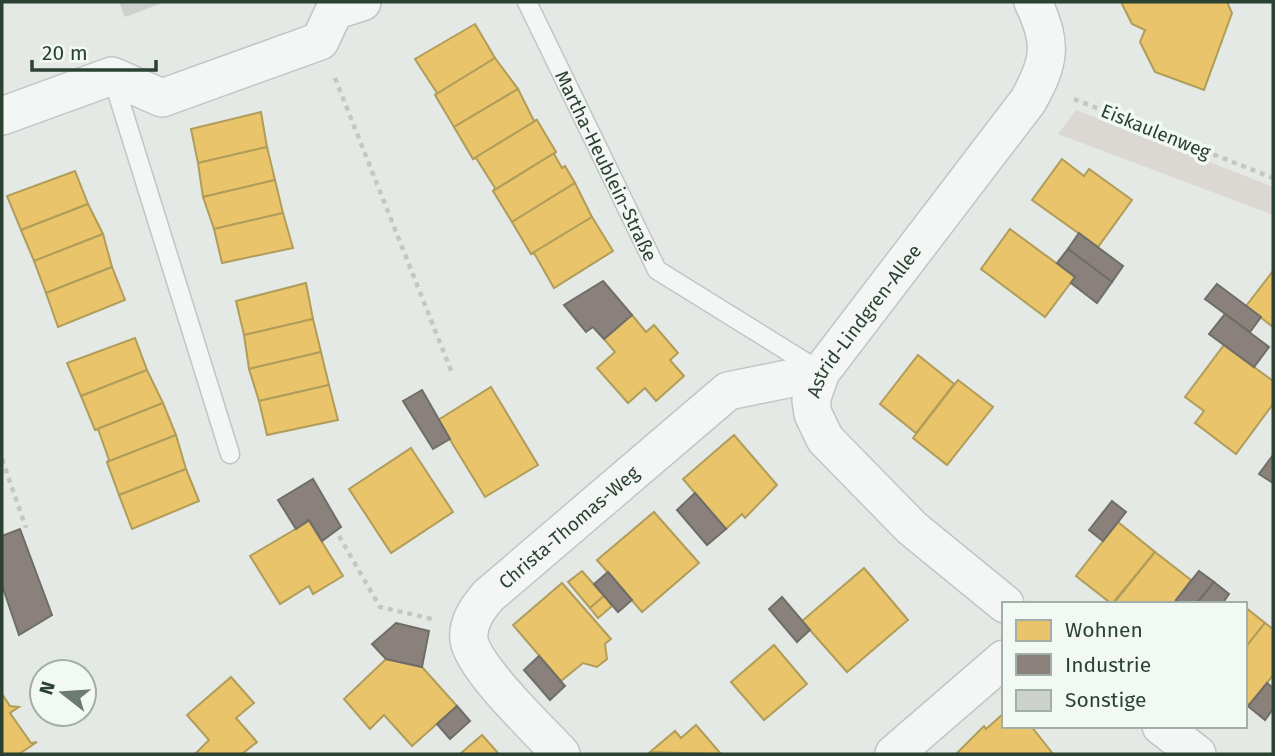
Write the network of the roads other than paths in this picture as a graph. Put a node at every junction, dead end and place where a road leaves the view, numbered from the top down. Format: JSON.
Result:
{"nodes":[{"id":1,"x":362,"y":2,"type":"edge"},
{"id":2,"x":527,"y":2,"type":"edge"},
{"id":3,"x":1033,"y":2,"type":"edge"},
{"id":4,"x":112,"y":76,"type":"junction"},
{"id":5,"x":2,"y":116,"type":"edge"},
{"id":6,"x":821,"y":372,"type":"junction"},
{"id":7,"x":230,"y":454,"type":"dead end"},
{"id":8,"x":1002,"y":602,"type":"edge"},
{"id":9,"x":1002,"y":661,"type":"edge"},
{"id":10,"x":1164,"y":728,"type":"edge"},
{"id":11,"x":561,"y":754,"type":"edge"},
{"id":12,"x":894,"y":754,"type":"edge"},
{"id":13,"x":1197,"y":754,"type":"edge"}],
"edges":[{"from":1,"to":4,"type":"street"},
{"from":2,"to":6,"type":"lane","name":"Martha-Heublein-Straße"},
{"from":3,"to":6,"type":"street","name":"Astrid-Lindgren-Allee"},
{"from":4,"to":5,"type":"street"},
{"from":4,"to":7,"type":"lane"},
{"from":6,"to":8,"type":"street","name":"Astrid-Lindgren-Allee"},
{"from":6,"to":11,"type":"street","name":"Christa-Thomas-Weg"},
{"from":9,"to":12,"type":"street"},
{"from":10,"to":13,"type":"street"}]}
